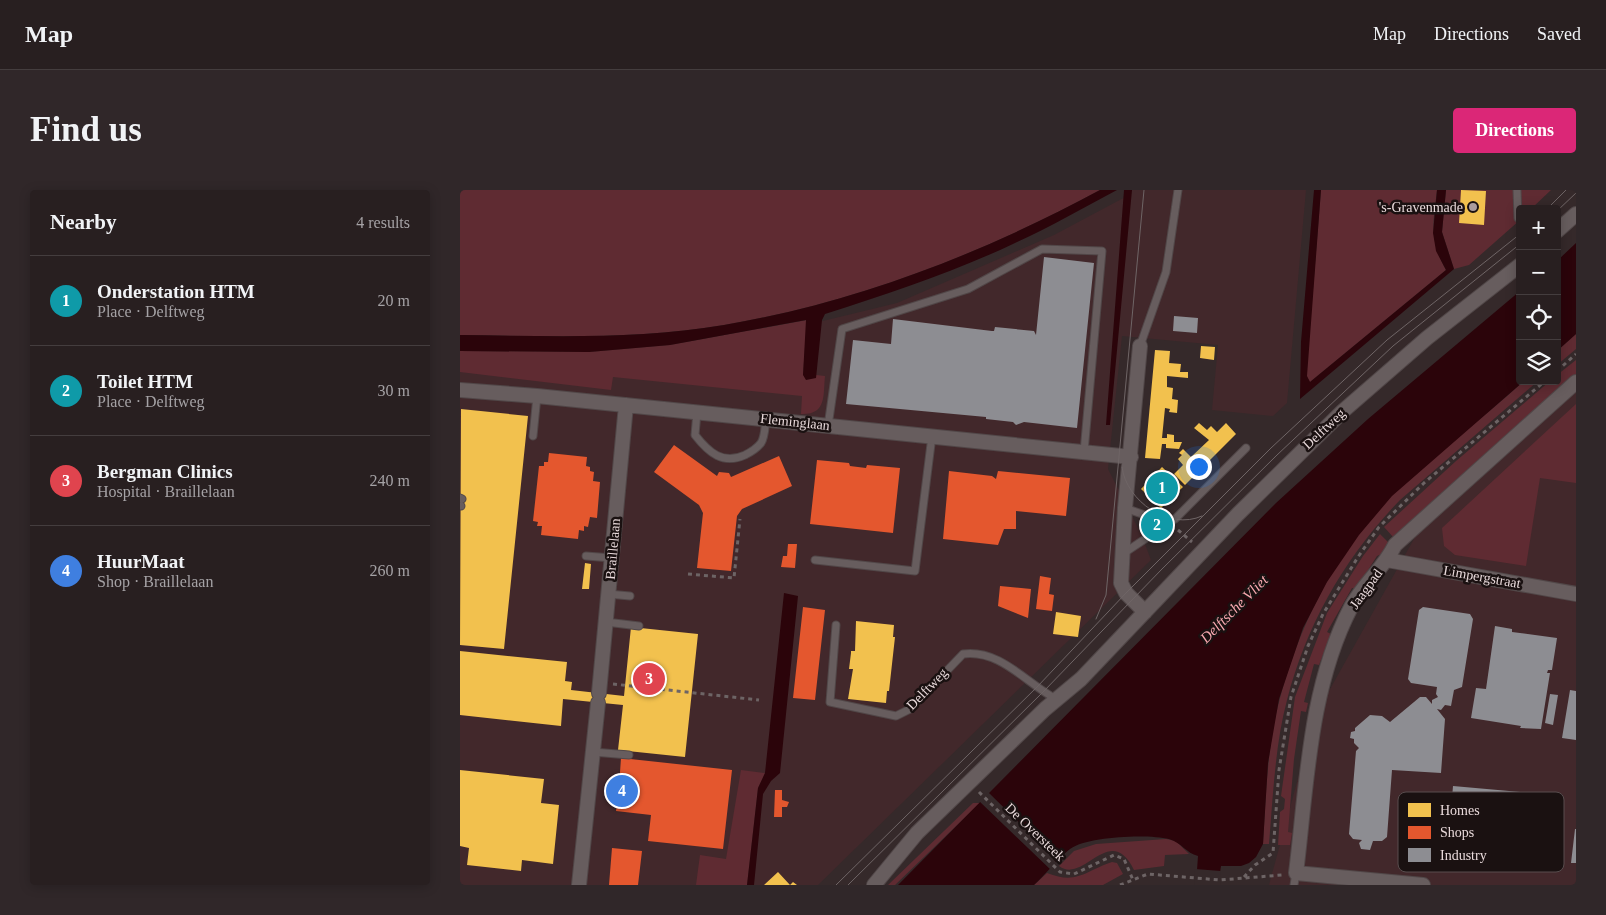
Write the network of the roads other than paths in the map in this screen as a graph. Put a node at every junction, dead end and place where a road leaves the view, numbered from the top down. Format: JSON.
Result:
{"nodes":[{"id":1,"x":1178,"y":190,"type":"edge"},
{"id":2,"x":1517,"y":190,"type":"edge"},
{"id":3,"x":1518,"y":205,"type":"edge"},
{"id":4,"x":1576,"y":214,"type":"edge"},
{"id":5,"x":1561,"y":228,"type":"edge"},
{"id":6,"x":1516,"y":268,"type":"edge"},
{"id":7,"x":1140,"y":346,"type":"joint"},
{"id":8,"x":1576,"y":382,"type":"edge"},
{"id":9,"x":460,"y":390,"type":"edge"},
{"id":10,"x":537,"y":396,"type":"junction"},
{"id":11,"x":626,"y":405,"type":"junction"},
{"id":12,"x":697,"y":412,"type":"junction"},
{"id":13,"x":766,"y":420,"type":"junction"},
{"id":14,"x":828,"y":426,"type":"junction"},
{"id":15,"x":533,"y":436,"type":"dead end"},
{"id":16,"x":932,"y":436,"type":"junction"},
{"id":17,"x":1246,"y":448,"type":"dead end"},
{"id":18,"x":1084,"y":452,"type":"junction"},
{"id":19,"x":1130,"y":457,"type":"junction"},
{"id":20,"x":1125,"y":508,"type":"junction"},
{"id":21,"x":1167,"y":522,"type":"junction"},
{"id":22,"x":1122,"y":553,"type":"junction"},
{"id":23,"x":586,"y":556,"type":"dead end"},
{"id":24,"x":612,"y":558,"type":"junction"},
{"id":25,"x":815,"y":560,"type":"dead end"},
{"id":26,"x":1387,"y":560,"type":"junction"},
{"id":27,"x":608,"y":594,"type":"junction"},
{"id":28,"x":1576,"y":594,"type":"edge"},
{"id":29,"x":630,"y":596,"type":"dead end"},
{"id":30,"x":1145,"y":612,"type":"junction"},
{"id":31,"x":606,"y":622,"type":"junction"},
{"id":32,"x":639,"y":626,"type":"dead end"},
{"id":33,"x":836,"y":626,"type":"dead end"},
{"id":34,"x":1056,"y":699,"type":"junction"},
{"id":35,"x":593,"y":752,"type":"junction"},
{"id":36,"x":629,"y":755,"type":"dead end"},
{"id":37,"x":1295,"y":879,"type":"edge"},
{"id":38,"x":579,"y":885,"type":"edge"},
{"id":39,"x":874,"y":885,"type":"edge"},
{"id":40,"x":1423,"y":885,"type":"edge"}],
"edges":[{"from":1,"to":7,"type":"lane"},
{"from":2,"to":3,"type":"lane"},
{"from":4,"to":5,"type":"street"},
{"from":6,"to":30,"type":"street","name":"Delftweg"},
{"from":7,"to":19,"type":"street"},
{"from":8,"to":26,"type":"street","name":"Jaagpad"},
{"from":9,"to":10,"type":"street","name":"Fleminglaan"},
{"from":10,"to":11,"type":"street","name":"Fleminglaan"},
{"from":10,"to":15,"type":"lane"},
{"from":11,"to":12,"type":"street","name":"Fleminglaan"},
{"from":11,"to":24,"type":"street","name":"Braillelaan"},
{"from":12,"to":13,"type":"street","name":"Fleminglaan"},
{"from":12,"to":13,"type":"lane"},
{"from":13,"to":14,"type":"street","name":"Fleminglaan"},
{"from":14,"to":16,"type":"street","name":"Fleminglaan"},
{"from":14,"to":18,"type":"lane"},
{"from":16,"to":18,"type":"street","name":"Fleminglaan"},
{"from":16,"to":25,"type":"lane"},
{"from":17,"to":21,"type":"lane"},
{"from":18,"to":19,"type":"street","name":"Fleminglaan"},
{"from":19,"to":20,"type":"street"},
{"from":20,"to":21,"type":"lane"},
{"from":20,"to":22,"type":"street"},
{"from":21,"to":22,"type":"lane"},
{"from":22,"to":30,"type":"street"},
{"from":23,"to":24,"type":"lane"},
{"from":24,"to":27,"type":"street","name":"Braillelaan"},
{"from":26,"to":28,"type":"street","name":"Limpergstraat"},
{"from":26,"to":37,"type":"street","name":"Jaagpad"},
{"from":27,"to":29,"type":"lane"},
{"from":27,"to":31,"type":"street","name":"Braillelaan"},
{"from":30,"to":34,"type":"street","name":"Delftweg"},
{"from":31,"to":32,"type":"lane"},
{"from":31,"to":35,"type":"street","name":"Braillelaan"},
{"from":33,"to":34,"type":"lane","name":"Delftweg"},
{"from":34,"to":39,"type":"street","name":"Delftweg"},
{"from":35,"to":36,"type":"lane"},
{"from":35,"to":38,"type":"street","name":"Braillelaan"},
{"from":37,"to":40,"type":"street"}]}
